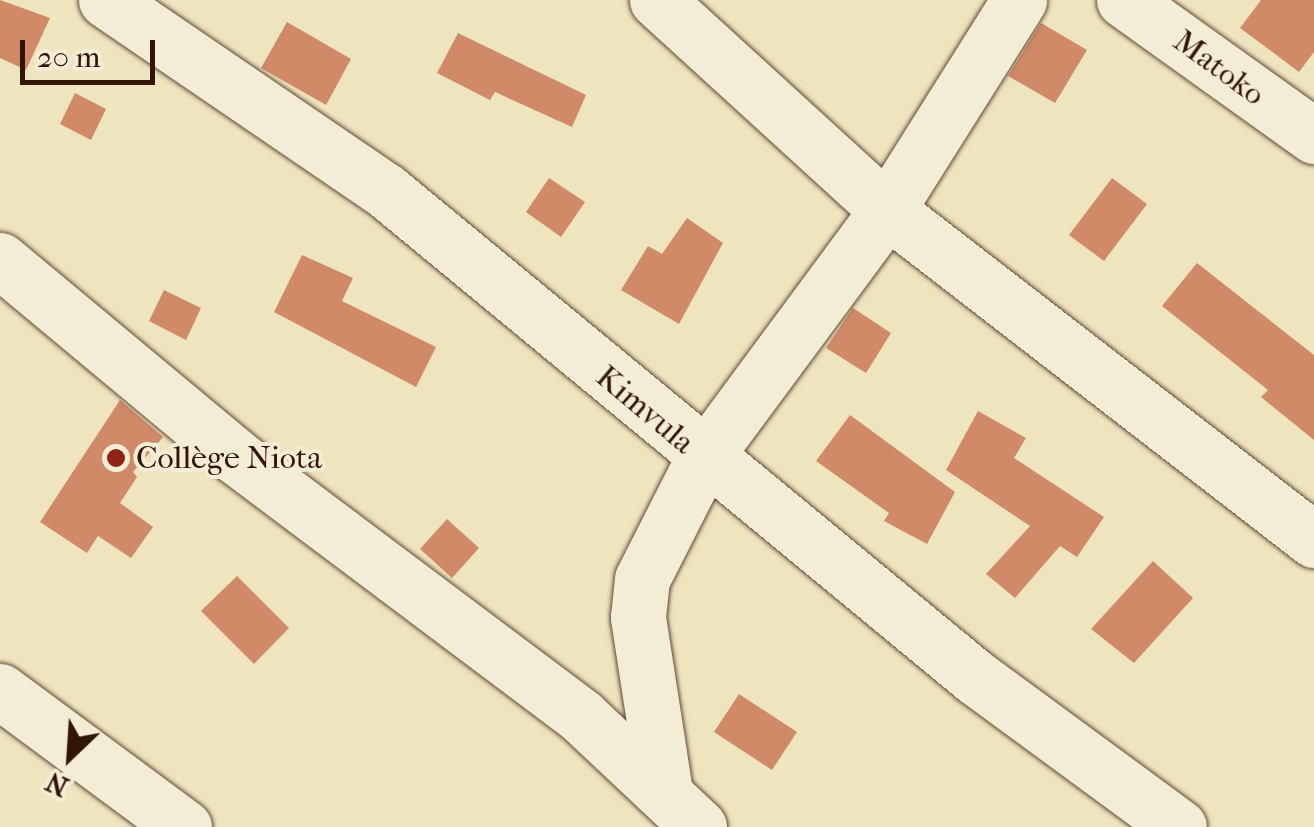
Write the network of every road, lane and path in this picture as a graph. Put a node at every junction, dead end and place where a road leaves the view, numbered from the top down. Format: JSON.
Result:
{"nodes":[{"id":1,"x":106,"y":0,"type":"edge"},
{"id":2,"x":657,"y":0,"type":"edge"},
{"id":3,"x":1020,"y":0,"type":"edge"},
{"id":4,"x":1124,"y":0,"type":"edge"},
{"id":5,"x":1314,"y":136,"type":"edge"},
{"id":6,"x":886,"y":210,"type":"junction"},
{"id":7,"x":0,"y":260,"type":"edge"},
{"id":8,"x":703,"y":459,"type":"junction"},
{"id":9,"x":1314,"y":540,"type":"edge"},
{"id":10,"x":0,"y":691,"type":"edge"},
{"id":11,"x":682,"y":809,"type":"edge"},
{"id":12,"x":184,"y":827,"type":"edge"},
{"id":13,"x":1179,"y":827,"type":"edge"}],
"edges":[{"from":1,"to":8,"type":"street","name":"Kimvula"},
{"from":2,"to":6,"type":"street"},
{"from":3,"to":6,"type":"street"},
{"from":4,"to":5,"type":"street","name":"Matoko"},
{"from":6,"to":8,"type":"street"},
{"from":6,"to":9,"type":"street"},
{"from":7,"to":11,"type":"street"},
{"from":8,"to":11,"type":"street"},
{"from":8,"to":13,"type":"street","name":"Kimvula"},
{"from":10,"to":12,"type":"street"}]}
